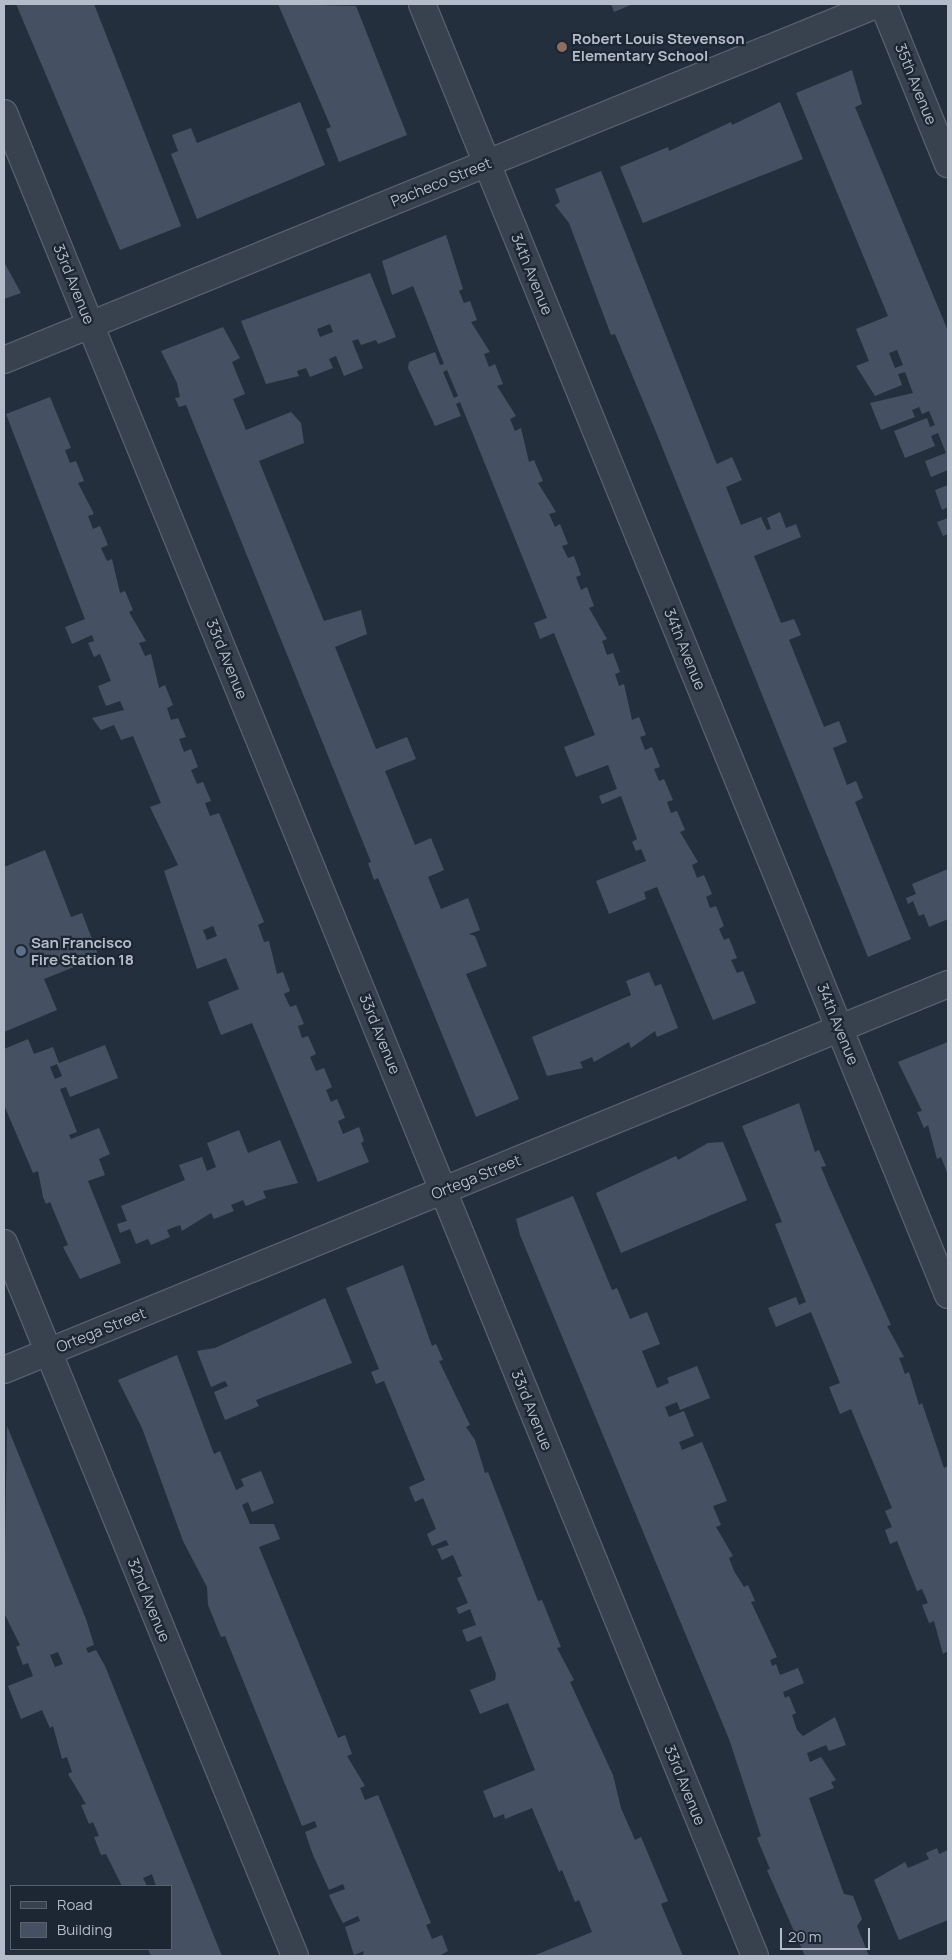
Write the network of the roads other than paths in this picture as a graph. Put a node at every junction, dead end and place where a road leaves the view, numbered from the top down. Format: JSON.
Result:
{"nodes":[{"id":1,"x":422,"y":4,"type":"edge"},
{"id":2,"x":878,"y":4,"type":"edge"},
{"id":3,"x":883,"y":4,"type":"edge"},
{"id":4,"x":4,"y":113,"type":"edge"},
{"id":5,"x":487,"y":163,"type":"junction"},
{"id":6,"x":948,"y":164,"type":"edge"},
{"id":7,"x":90,"y":324,"type":"junction"},
{"id":8,"x":4,"y":360,"type":"edge"},
{"id":9,"x":948,"y":984,"type":"edge"},
{"id":10,"x":840,"y":1029,"type":"junction"},
{"id":11,"x":443,"y":1191,"type":"junction"},
{"id":12,"x":4,"y":1243,"type":"edge"},
{"id":13,"x":948,"y":1295,"type":"edge"},
{"id":14,"x":48,"y":1352,"type":"junction"},
{"id":15,"x":4,"y":1370,"type":"edge"},
{"id":16,"x":295,"y":1956,"type":"edge"},
{"id":17,"x":755,"y":1956,"type":"edge"}],
"edges":[{"from":1,"to":5,"type":"street","name":"34th Avenue"},
{"from":2,"to":5,"type":"street","name":"Pacheco Street"},
{"from":3,"to":6,"type":"street","name":"35th Avenue"},
{"from":4,"to":7,"type":"street","name":"33rd Avenue"},
{"from":5,"to":7,"type":"street","name":"Pacheco Street"},
{"from":5,"to":10,"type":"street","name":"34th Avenue"},
{"from":7,"to":8,"type":"street","name":"Pacheco Street"},
{"from":7,"to":11,"type":"street","name":"33rd Avenue"},
{"from":9,"to":10,"type":"street","name":"Ortega Street"},
{"from":10,"to":11,"type":"street","name":"Ortega Street"},
{"from":10,"to":13,"type":"street","name":"34th Avenue"},
{"from":11,"to":14,"type":"street","name":"Ortega Street"},
{"from":11,"to":17,"type":"street","name":"33rd Avenue"},
{"from":12,"to":14,"type":"street","name":"32nd Avenue"},
{"from":14,"to":15,"type":"street","name":"Ortega Street"},
{"from":14,"to":16,"type":"street","name":"32nd Avenue"}]}
